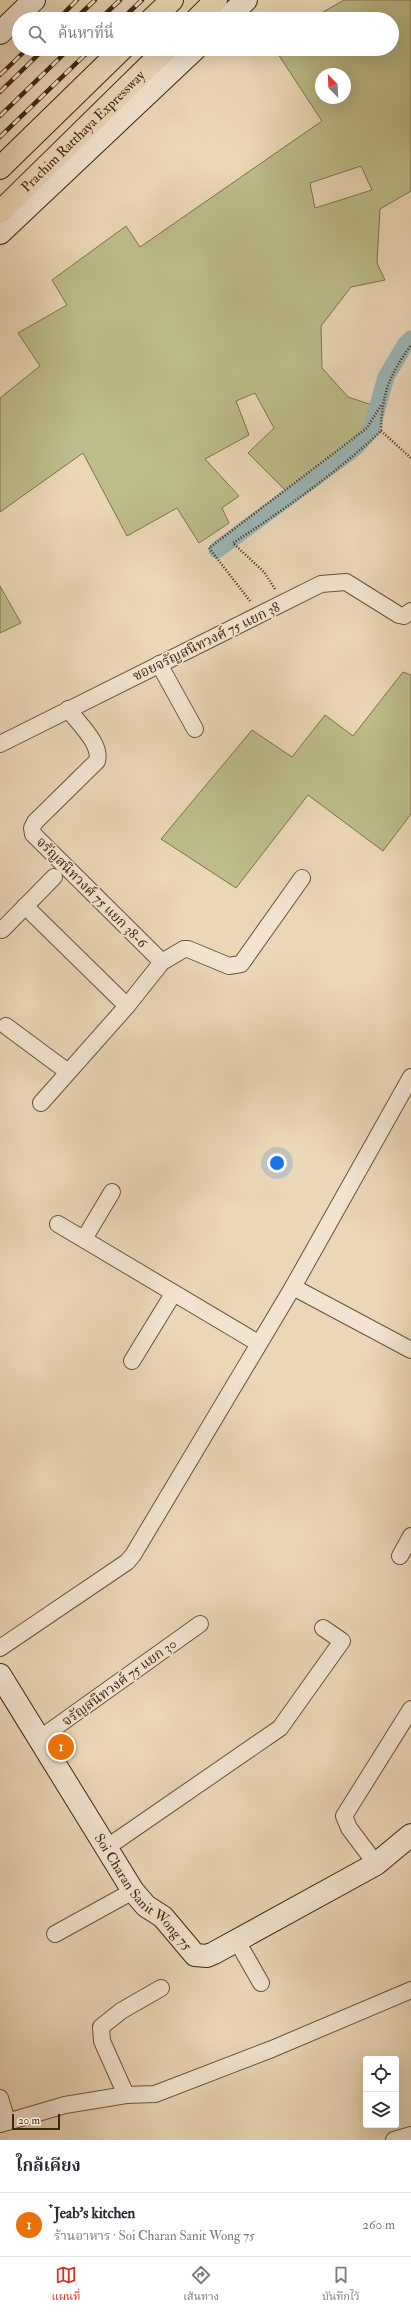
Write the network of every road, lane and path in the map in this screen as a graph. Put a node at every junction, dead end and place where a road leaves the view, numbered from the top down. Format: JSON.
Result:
{"nodes":[{"id":1,"x":34,"y":0,"type":"edge"},
{"id":2,"x":172,"y":0,"type":"edge"},
{"id":3,"x":216,"y":0,"type":"edge"},
{"id":4,"x":246,"y":0,"type":"edge"},
{"id":5,"x":22,"y":12,"type":"edge"},
{"id":6,"x":159,"y":12,"type":"edge"},
{"id":7,"x":204,"y":12,"type":"edge"},
{"id":8,"x":233,"y":12,"type":"edge"},
{"id":9,"x":12,"y":21,"type":"edge"},
{"id":10,"x":0,"y":33,"type":"edge"},
{"id":11,"x":115,"y":56,"type":"edge"},
{"id":12,"x":159,"y":56,"type":"edge"},
{"id":13,"x":188,"y":56,"type":"edge"},
{"id":14,"x":0,"y":168,"type":"edge"},
{"id":15,"x":0,"y":212,"type":"edge"},
{"id":16,"x":0,"y":233,"type":"edge"},
{"id":17,"x":411,"y":346,"type":"edge"},
{"id":18,"x":382,"y":403,"type":"junction"},
{"id":19,"x":381,"y":431,"type":"junction"},
{"id":20,"x":411,"y":458,"type":"edge"},
{"id":21,"x":275,"y":590,"type":"dead end"},
{"id":22,"x":411,"y":611,"type":"edge"},
{"id":23,"x":260,"y":614,"type":"junction"},
{"id":24,"x":160,"y":664,"type":"junction"},
{"id":25,"x":68,"y":710,"type":"junction"},
{"id":26,"x":195,"y":729,"type":"dead end"},
{"id":27,"x":0,"y":744,"type":"edge"},
{"id":28,"x":54,"y":877,"type":"dead end"},
{"id":29,"x":302,"y":878,"type":"dead end"},
{"id":30,"x":25,"y":906,"type":"junction"},
{"id":31,"x":2,"y":930,"type":"dead end"},
{"id":32,"x":162,"y":962,"type":"junction"},
{"id":33,"x":127,"y":1006,"type":"junction"},
{"id":34,"x":6,"y":1026,"type":"dead end"},
{"id":35,"x":68,"y":1072,"type":"junction"},
{"id":36,"x":411,"y":1077,"type":"edge"},
{"id":37,"x":41,"y":1103,"type":"dead end"},
{"id":38,"x":112,"y":1192,"type":"dead end"},
{"id":39,"x":58,"y":1224,"type":"dead end"},
{"id":40,"x":84,"y":1239,"type":"junction"},
{"id":41,"x":293,"y":1287,"type":"junction"},
{"id":42,"x":173,"y":1294,"type":"junction"},
{"id":43,"x":258,"y":1343,"type":"junction"},
{"id":44,"x":411,"y":1350,"type":"edge"},
{"id":45,"x":132,"y":1361,"type":"dead end"},
{"id":46,"x":411,"y":1536,"type":"edge"},
{"id":47,"x":400,"y":1556,"type":"dead end"},
{"id":48,"x":200,"y":1624,"type":"dead end"},
{"id":49,"x":323,"y":1628,"type":"dead end"},
{"id":50,"x":0,"y":1648,"type":"edge"},
{"id":51,"x":0,"y":1675,"type":"edge"},
{"id":52,"x":411,"y":1709,"type":"edge"},
{"id":53,"x":39,"y":1739,"type":"junction"},
{"id":54,"x":411,"y":1835,"type":"edge"},
{"id":55,"x":106,"y":1848,"type":"junction"},
{"id":56,"x":376,"y":1864,"type":"junction"},
{"id":57,"x":133,"y":1891,"type":"junction"},
{"id":58,"x":55,"y":1934,"type":"dead end"},
{"id":59,"x":237,"y":1941,"type":"junction"},
{"id":60,"x":261,"y":1983,"type":"dead end"},
{"id":61,"x":161,"y":1988,"type":"dead end"},
{"id":62,"x":411,"y":1990,"type":"edge"},
{"id":63,"x":126,"y":2095,"type":"junction"},
{"id":64,"x":0,"y":2098,"type":"edge"},
{"id":65,"x":4,"y":2123,"type":"edge"},
{"id":66,"x":411,"y":2135,"type":"edge"},
{"id":67,"x":394,"y":2140,"type":"edge"}],
"edges":[{"from":1,"to":5,"type":"street"},
{"from":2,"to":6,"type":"highway"},
{"from":3,"to":7,"type":"highway"},
{"from":4,"to":8,"type":"street"},
{"from":9,"to":10,"type":"street"},
{"from":11,"to":14,"type":"highway"},
{"from":12,"to":15,"type":"highway","name":"Prachim Ratthaya Expressway"},
{"from":13,"to":16,"type":"street"},
{"from":17,"to":18,"type":"path"},
{"from":18,"to":19,"type":"path"},
{"from":18,"to":23,"type":"path"},
{"from":19,"to":20,"type":"path"},
{"from":19,"to":21,"type":"path"},
{"from":22,"to":23,"type":"street","name":"ซอยจรัญสนิทวงศ์ 75 แยก 38"},
{"from":23,"to":24,"type":"street","name":"ซอยจรัญสนิทวงศ์ 75 แยก 38"},
{"from":24,"to":25,"type":"street","name":"ซอยจรัญสนิทวงศ์ 75 แยก 38"},
{"from":24,"to":26,"type":"street"},
{"from":25,"to":27,"type":"street","name":"ซอยจรัญสนิทวงศ์ 75 แยก 38"},
{"from":25,"to":32,"type":"street","name":"จรัญสนิทวงศ์ 75 แยก 38-6"},
{"from":28,"to":30,"type":"street"},
{"from":29,"to":32,"type":"street"},
{"from":30,"to":31,"type":"street"},
{"from":30,"to":33,"type":"street"},
{"from":32,"to":33,"type":"street"},
{"from":33,"to":35,"type":"street"},
{"from":34,"to":35,"type":"street"},
{"from":35,"to":37,"type":"street"},
{"from":36,"to":41,"type":"street"},
{"from":38,"to":40,"type":"street"},
{"from":39,"to":40,"type":"street"},
{"from":40,"to":42,"type":"street"},
{"from":41,"to":43,"type":"street"},
{"from":41,"to":44,"type":"street"},
{"from":42,"to":43,"type":"street"},
{"from":42,"to":45,"type":"street"},
{"from":43,"to":50,"type":"street"},
{"from":46,"to":47,"type":"street"},
{"from":48,"to":53,"type":"street","name":"จรัญสนิทวงศ์ 75 แยก 30"},
{"from":49,"to":55,"type":"street"},
{"from":51,"to":53,"type":"street","name":"Soi Charan Sanit Wong 75"},
{"from":52,"to":56,"type":"street"},
{"from":53,"to":55,"type":"street","name":"Soi Charan Sanit Wong 75"},
{"from":54,"to":56,"type":"street","name":"Soi Charan Sanit Wong 75"},
{"from":55,"to":57,"type":"street","name":"Soi Charan Sanit Wong 75"},
{"from":56,"to":59,"type":"street","name":"Soi Charan Sanit Wong 75"},
{"from":57,"to":58,"type":"street"},
{"from":57,"to":59,"type":"street","name":"Soi Charan Sanit Wong 75"},
{"from":59,"to":60,"type":"street"},
{"from":61,"to":63,"type":"street"},
{"from":62,"to":63,"type":"street"},
{"from":63,"to":65,"type":"street"},
{"from":64,"to":65,"type":"street"},
{"from":66,"to":67,"type":"street"}]}
